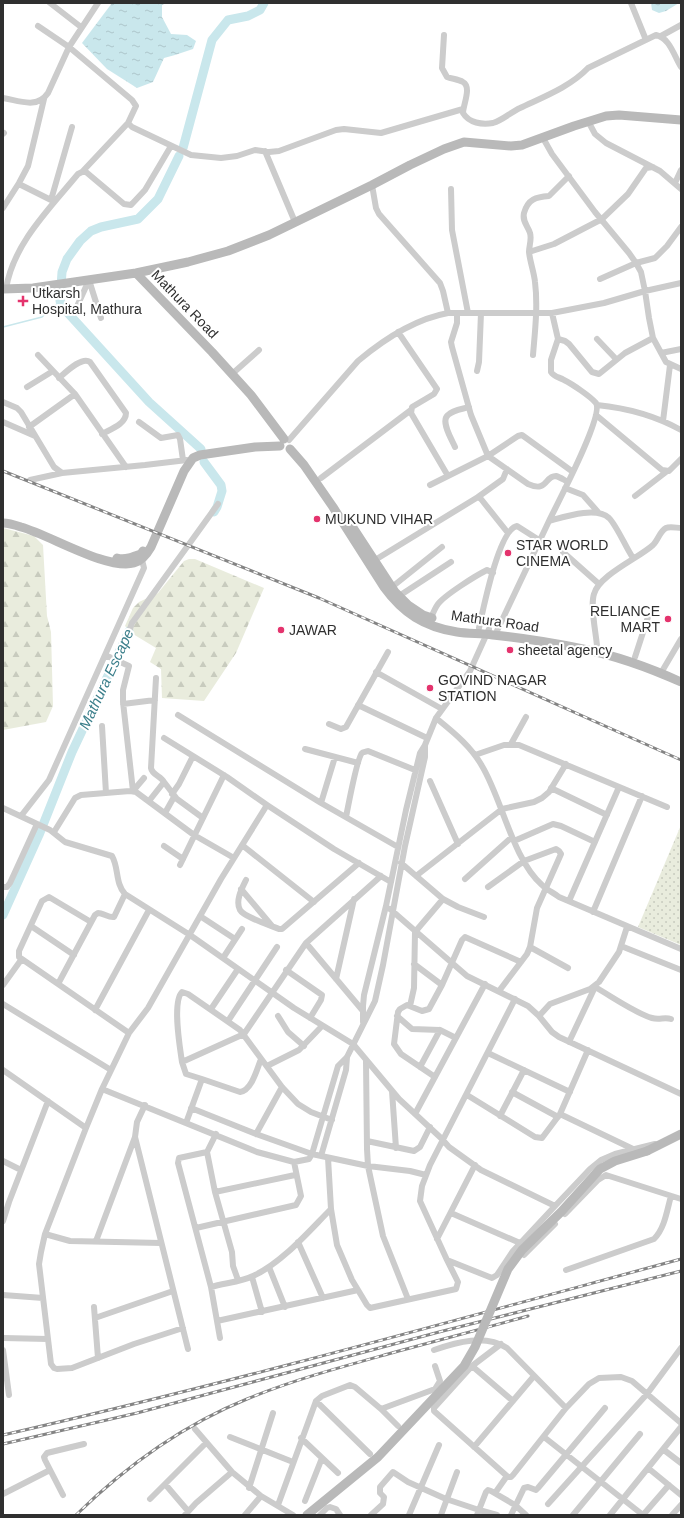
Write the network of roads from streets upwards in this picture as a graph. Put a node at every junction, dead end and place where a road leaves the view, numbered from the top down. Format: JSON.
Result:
{"nodes":[{"id":1,"x":50,"y":3,"type":"edge"},
{"id":2,"x":98,"y":3,"type":"edge"},
{"id":3,"x":631,"y":3,"type":"edge"},
{"id":4,"x":681,"y":25,"type":"edge"},
{"id":5,"x":38,"y":26,"type":"dead end"},
{"id":6,"x":81,"y":27,"type":"junction"},
{"id":7,"x":444,"y":35,"type":"dead end"},
{"id":8,"x":661,"y":36,"type":"junction"},
{"id":9,"x":646,"y":40,"type":"junction"},
{"id":10,"x":69,"y":48,"type":"junction"},
{"id":11,"x":681,"y":67,"type":"edge"},
{"id":12,"x":3,"y":98,"type":"edge"},
{"id":13,"x":44,"y":99,"type":"junction"},
{"id":14,"x":463,"y":109,"type":"junction"},
{"id":15,"x":681,"y":120,"type":"edge"},
{"id":16,"x":588,"y":121,"type":"junction"},
{"id":17,"x":128,"y":123,"type":"junction"},
{"id":18,"x":72,"y":127,"type":"dead end"},
{"id":19,"x":543,"y":138,"type":"junction"},
{"id":20,"x":170,"y":146,"type":"junction"},
{"id":21,"x":265,"y":151,"type":"junction"},
{"id":22,"x":653,"y":167,"type":"junction"},
{"id":23,"x":681,"y":170,"type":"edge"},
{"id":24,"x":82,"y":172,"type":"junction"},
{"id":25,"x":570,"y":176,"type":"junction"},
{"id":26,"x":675,"y":183,"type":"junction"},
{"id":27,"x":19,"y":184,"type":"junction"},
{"id":28,"x":372,"y":185,"type":"junction"},
{"id":29,"x":451,"y":189,"type":"dead end"},
{"id":30,"x":681,"y":189,"type":"edge"},
{"id":31,"x":53,"y":201,"type":"junction"},
{"id":32,"x":3,"y":208,"type":"edge"},
{"id":33,"x":602,"y":219,"type":"junction"},
{"id":34,"x":295,"y":222,"type":"junction"},
{"id":35,"x":681,"y":227,"type":"edge"},
{"id":36,"x":529,"y":252,"type":"junction"},
{"id":37,"x":636,"y":264,"type":"junction"},
{"id":38,"x":136,"y":273,"type":"junction"},
{"id":39,"x":600,"y":279,"type":"dead end"},
{"id":40,"x":89,"y":280,"type":"junction"},
{"id":41,"x":681,"y":283,"type":"edge"},
{"id":42,"x":5,"y":289,"type":"edge"},
{"id":43,"x":645,"y":291,"type":"junction"},
{"id":44,"x":74,"y":313,"type":"dead end"},
{"id":45,"x":448,"y":313,"type":"junction"},
{"id":46,"x":457,"y":313,"type":"junction"},
{"id":47,"x":468,"y":313,"type":"junction"},
{"id":48,"x":481,"y":313,"type":"junction"},
{"id":49,"x":536,"y":313,"type":"junction"},
{"id":50,"x":552,"y":313,"type":"junction"},
{"id":51,"x":101,"y":318,"type":"dead end"},
{"id":52,"x":398,"y":332,"type":"junction"},
{"id":53,"x":653,"y":338,"type":"junction"},
{"id":54,"x":558,"y":339,"type":"junction"},
{"id":55,"x":597,"y":339,"type":"dead end"},
{"id":56,"x":681,"y":349,"type":"edge"},
{"id":57,"x":259,"y":350,"type":"dead end"},
{"id":58,"x":661,"y":353,"type":"junction"},
{"id":59,"x":38,"y":355,"type":"dead end"},
{"id":60,"x":533,"y":355,"type":"dead end"},
{"id":61,"x":616,"y":359,"type":"junction"},
{"id":62,"x":670,"y":365,"type":"junction"},
{"id":63,"x":681,"y":369,"type":"edge"},
{"id":64,"x":477,"y":370,"type":"dead end"},
{"id":65,"x":53,"y":371,"type":"junction"},
{"id":66,"x":232,"y":374,"type":"junction"},
{"id":67,"x":59,"y":378,"type":"junction"},
{"id":68,"x":27,"y":387,"type":"dead end"},
{"id":69,"x":75,"y":394,"type":"junction"},
{"id":70,"x":3,"y":402,"type":"edge"},
{"id":71,"x":597,"y":405,"type":"junction"},
{"id":72,"x":469,"y":407,"type":"junction"},
{"id":73,"x":411,"y":410,"type":"junction"},
{"id":74,"x":596,"y":415,"type":"junction"},
{"id":75,"x":664,"y":421,"type":"junction"},
{"id":76,"x":3,"y":422,"type":"edge"},
{"id":77,"x":139,"y":422,"type":"dead end"},
{"id":78,"x":29,"y":427,"type":"junction"},
{"id":79,"x":681,"y":430,"type":"edge"},
{"id":80,"x":102,"y":434,"type":"junction"},
{"id":81,"x":35,"y":436,"type":"junction"},
{"id":82,"x":286,"y":443,"type":"junction"},
{"id":83,"x":455,"y":447,"type":"dead end"},
{"id":84,"x":488,"y":456,"type":"junction"},
{"id":85,"x":681,"y":459,"type":"edge"},
{"id":86,"x":185,"y":460,"type":"junction"},
{"id":87,"x":126,"y":467,"type":"junction"},
{"id":88,"x":507,"y":469,"type":"junction"},
{"id":89,"x":573,"y":472,"type":"junction"},
{"id":90,"x":666,"y":472,"type":"junction"},
{"id":91,"x":62,"y":473,"type":"junction"},
{"id":92,"x":448,"y":476,"type":"junction"},
{"id":93,"x":321,"y":478,"type":"junction"},
{"id":94,"x":30,"y":480,"type":"dead end"},
{"id":95,"x":566,"y":485,"type":"junction"},
{"id":96,"x":430,"y":486,"type":"dead end"},
{"id":97,"x":635,"y":496,"type":"dead end"},
{"id":98,"x":478,"y":497,"type":"junction"},
{"id":99,"x":218,"y":504,"type":"dead end"},
{"id":100,"x":340,"y":512,"type":"junction"},
{"id":101,"x":598,"y":512,"type":"junction"},
{"id":102,"x":3,"y":518,"type":"edge"},
{"id":103,"x":549,"y":521,"type":"junction"},
{"id":104,"x":3,"y":523,"type":"edge"},
{"id":105,"x":681,"y":528,"type":"edge"},
{"id":106,"x":508,"y":533,"type":"junction"},
{"id":107,"x":539,"y":540,"type":"junction"},
{"id":108,"x":442,"y":548,"type":"dead end"},
{"id":109,"x":563,"y":552,"type":"dead end"},
{"id":110,"x":141,"y":557,"type":"junction"},
{"id":111,"x":633,"y":558,"type":"junction"},
{"id":112,"x":375,"y":560,"type":"junction"},
{"id":113,"x":451,"y":562,"type":"dead end"},
{"id":114,"x":493,"y":573,"type":"junction"},
{"id":115,"x":599,"y":584,"type":"junction"},
{"id":116,"x":392,"y":587,"type":"junction"},
{"id":117,"x":399,"y":596,"type":"junction"},
{"id":118,"x":648,"y":617,"type":"dead end"},
{"id":119,"x":431,"y":618,"type":"junction"},
{"id":120,"x":478,"y":628,"type":"junction"},
{"id":121,"x":492,"y":632,"type":"junction"},
{"id":122,"x":681,"y":639,"type":"edge"},
{"id":123,"x":126,"y":640,"type":"dead end"},
{"id":124,"x":597,"y":646,"type":"junction"},
{"id":125,"x":388,"y":652,"type":"dead end"},
{"id":126,"x":105,"y":655,"type":"junction"},
{"id":127,"x":635,"y":657,"type":"junction"},
{"id":128,"x":663,"y":671,"type":"junction"},
{"id":129,"x":376,"y":672,"type":"junction"},
{"id":130,"x":681,"y":676,"type":"edge"},
{"id":131,"x":156,"y":678,"type":"dead end"},
{"id":132,"x":681,"y":682,"type":"edge"},
{"id":133,"x":155,"y":700,"type":"junction"},
{"id":134,"x":123,"y":704,"type":"junction"},
{"id":135,"x":358,"y":705,"type":"junction"},
{"id":136,"x":442,"y":709,"type":"junction"},
{"id":137,"x":178,"y":715,"type":"dead end"},
{"id":138,"x":526,"y":717,"type":"dead end"},
{"id":139,"x":436,"y":718,"type":"junction"},
{"id":140,"x":329,"y":724,"type":"dead end"},
{"id":141,"x":102,"y":726,"type":"dead end"},
{"id":142,"x":164,"y":738,"type":"dead end"},
{"id":143,"x":427,"y":738,"type":"junction"},
{"id":144,"x":511,"y":744,"type":"junction"},
{"id":145,"x":425,"y":745,"type":"junction"},
{"id":146,"x":305,"y":749,"type":"dead end"},
{"id":147,"x":193,"y":756,"type":"junction"},
{"id":148,"x":475,"y":756,"type":"junction"},
{"id":149,"x":335,"y":757,"type":"junction"},
{"id":150,"x":358,"y":764,"type":"junction"},
{"id":151,"x":566,"y":764,"type":"junction"},
{"id":152,"x":415,"y":770,"type":"junction"},
{"id":153,"x":224,"y":775,"type":"junction"},
{"id":154,"x":144,"y":778,"type":"dead end"},
{"id":155,"x":430,"y":781,"type":"dead end"},
{"id":156,"x":164,"y":782,"type":"junction"},
{"id":157,"x":619,"y":787,"type":"junction"},
{"id":158,"x":551,"y":788,"type":"junction"},
{"id":159,"x":133,"y":791,"type":"junction"},
{"id":160,"x":106,"y":793,"type":"junction"},
{"id":161,"x":173,"y":796,"type":"junction"},
{"id":162,"x":642,"y":796,"type":"junction"},
{"id":163,"x":150,"y":801,"type":"junction"},
{"id":164,"x":321,"y":803,"type":"junction"},
{"id":165,"x":266,"y":805,"type":"junction"},
{"id":166,"x":667,"y":807,"type":"dead end"},
{"id":167,"x":3,"y":808,"type":"edge"},
{"id":168,"x":502,"y":809,"type":"junction"},
{"id":169,"x":165,"y":813,"type":"junction"},
{"id":170,"x":607,"y":815,"type":"junction"},
{"id":171,"x":21,"y":816,"type":"junction"},
{"id":172,"x":346,"y":817,"type":"junction"},
{"id":173,"x":203,"y":818,"type":"junction"},
{"id":174,"x":38,"y":825,"type":"junction"},
{"id":175,"x":52,"y":831,"type":"junction"},
{"id":176,"x":194,"y":835,"type":"junction"},
{"id":177,"x":513,"y":839,"type":"junction"},
{"id":178,"x":595,"y":842,"type":"junction"},
{"id":179,"x":458,"y":844,"type":"junction"},
{"id":180,"x":242,"y":845,"type":"junction"},
{"id":181,"x":164,"y":846,"type":"dead end"},
{"id":182,"x":398,"y":847,"type":"junction"},
{"id":183,"x":183,"y":858,"type":"junction"},
{"id":184,"x":234,"y":858,"type":"junction"},
{"id":185,"x":524,"y":861,"type":"junction"},
{"id":186,"x":359,"y":863,"type":"junction"},
{"id":187,"x":401,"y":863,"type":"junction"},
{"id":188,"x":180,"y":865,"type":"dead end"},
{"id":189,"x":381,"y":876,"type":"junction"},
{"id":190,"x":416,"y":876,"type":"junction"},
{"id":191,"x":464,"y":879,"type":"dead end"},
{"id":192,"x":246,"y":880,"type":"dead end"},
{"id":193,"x":391,"y":882,"type":"junction"},
{"id":194,"x":3,"y":887,"type":"edge"},
{"id":195,"x":488,"y":887,"type":"dead end"},
{"id":196,"x":546,"y":888,"type":"junction"},
{"id":197,"x":241,"y":889,"type":"junction"},
{"id":198,"x":125,"y":894,"type":"junction"},
{"id":199,"x":354,"y":899,"type":"junction"},
{"id":200,"x":443,"y":899,"type":"junction"},
{"id":201,"x":569,"y":901,"type":"junction"},
{"id":202,"x":314,"y":902,"type":"junction"},
{"id":203,"x":386,"y":906,"type":"junction"},
{"id":204,"x":149,"y":910,"type":"junction"},
{"id":205,"x":392,"y":911,"type":"junction"},
{"id":206,"x":594,"y":912,"type":"junction"},
{"id":207,"x":200,"y":916,"type":"junction"},
{"id":208,"x":484,"y":917,"type":"dead end"},
{"id":209,"x":91,"y":922,"type":"junction"},
{"id":210,"x":30,"y":926,"type":"junction"},
{"id":211,"x":627,"y":926,"type":"junction"},
{"id":212,"x":273,"y":927,"type":"junction"},
{"id":213,"x":242,"y":929,"type":"dead end"},
{"id":214,"x":415,"y":932,"type":"junction"},
{"id":215,"x":190,"y":935,"type":"junction"},
{"id":216,"x":235,"y":939,"type":"junction"},
{"id":217,"x":306,"y":943,"type":"junction"},
{"id":218,"x":621,"y":946,"type":"junction"},
{"id":219,"x":277,"y":947,"type":"dead end"},
{"id":220,"x":530,"y":947,"type":"junction"},
{"id":221,"x":681,"y":949,"type":"edge"},
{"id":222,"x":74,"y":955,"type":"junction"},
{"id":223,"x":223,"y":958,"type":"junction"},
{"id":224,"x":21,"y":960,"type":"junction"},
{"id":225,"x":451,"y":962,"type":"junction"},
{"id":226,"x":521,"y":962,"type":"junction"},
{"id":227,"x":414,"y":964,"type":"junction"},
{"id":228,"x":568,"y":968,"type":"dead end"},
{"id":229,"x":238,"y":969,"type":"junction"},
{"id":230,"x":286,"y":970,"type":"junction"},
{"id":231,"x":681,"y":970,"type":"edge"},
{"id":232,"x":336,"y":979,"type":"junction"},
{"id":233,"x":255,"y":980,"type":"junction"},
{"id":234,"x":58,"y":984,"type":"junction"},
{"id":235,"x":442,"y":984,"type":"junction"},
{"id":236,"x":484,"y":984,"type":"junction"},
{"id":237,"x":3,"y":985,"type":"edge"},
{"id":238,"x":595,"y":986,"type":"junction"},
{"id":239,"x":499,"y":991,"type":"junction"},
{"id":240,"x":271,"y":992,"type":"junction"},
{"id":241,"x":515,"y":999,"type":"junction"},
{"id":242,"x":3,"y":1004,"type":"edge"},
{"id":243,"x":410,"y":1006,"type":"junction"},
{"id":244,"x":95,"y":1010,"type":"junction"},
{"id":245,"x":211,"y":1010,"type":"junction"},
{"id":246,"x":363,"y":1012,"type":"junction"},
{"id":247,"x":278,"y":1016,"type":"dead end"},
{"id":248,"x":397,"y":1016,"type":"junction"},
{"id":249,"x":539,"y":1016,"type":"junction"},
{"id":250,"x":310,"y":1018,"type":"junction"},
{"id":251,"x":671,"y":1019,"type":"dead end"},
{"id":252,"x":228,"y":1021,"type":"junction"},
{"id":253,"x":363,"y":1023,"type":"junction"},
{"id":254,"x":322,"y":1026,"type":"junction"},
{"id":255,"x":440,"y":1030,"type":"junction"},
{"id":256,"x":129,"y":1034,"type":"junction"},
{"id":257,"x":244,"y":1034,"type":"junction"},
{"id":258,"x":456,"y":1038,"type":"junction"},
{"id":259,"x":569,"y":1042,"type":"junction"},
{"id":260,"x":353,"y":1044,"type":"junction"},
{"id":261,"x":304,"y":1046,"type":"junction"},
{"id":262,"x":588,"y":1050,"type":"junction"},
{"id":263,"x":488,"y":1053,"type":"junction"},
{"id":264,"x":347,"y":1056,"type":"junction"},
{"id":265,"x":261,"y":1059,"type":"junction"},
{"id":266,"x":366,"y":1061,"type":"junction"},
{"id":267,"x":182,"y":1062,"type":"junction"},
{"id":268,"x":266,"y":1066,"type":"junction"},
{"id":269,"x":420,"y":1067,"type":"junction"},
{"id":270,"x":3,"y":1070,"type":"edge"},
{"id":271,"x":111,"y":1070,"type":"junction"},
{"id":272,"x":524,"y":1070,"type":"junction"},
{"id":273,"x":435,"y":1077,"type":"junction"},
{"id":274,"x":202,"y":1079,"type":"junction"},
{"id":275,"x":282,"y":1087,"type":"junction"},
{"id":276,"x":102,"y":1089,"type":"junction"},
{"id":277,"x":392,"y":1091,"type":"junction"},
{"id":278,"x":512,"y":1092,"type":"junction"},
{"id":279,"x":570,"y":1092,"type":"junction"},
{"id":280,"x":681,"y":1094,"type":"edge"},
{"id":281,"x":467,"y":1095,"type":"junction"},
{"id":282,"x":48,"y":1101,"type":"junction"},
{"id":283,"x":145,"y":1105,"type":"junction"},
{"id":284,"x":191,"y":1108,"type":"junction"},
{"id":285,"x":415,"y":1114,"type":"junction"},
{"id":286,"x":500,"y":1116,"type":"junction"},
{"id":287,"x":559,"y":1116,"type":"junction"},
{"id":288,"x":323,"y":1117,"type":"junction"},
{"id":289,"x":332,"y":1120,"type":"junction"},
{"id":290,"x":186,"y":1123,"type":"junction"},
{"id":291,"x":430,"y":1127,"type":"junction"},
{"id":292,"x":86,"y":1128,"type":"junction"},
{"id":293,"x":216,"y":1134,"type":"junction"},
{"id":294,"x":256,"y":1134,"type":"junction"},
{"id":295,"x":681,"y":1134,"type":"edge"},
{"id":296,"x":135,"y":1137,"type":"junction"},
{"id":297,"x":444,"y":1140,"type":"junction"},
{"id":298,"x":367,"y":1141,"type":"junction"},
{"id":299,"x":661,"y":1145,"type":"junction"},
{"id":300,"x":396,"y":1148,"type":"junction"},
{"id":301,"x":633,"y":1149,"type":"junction"},
{"id":302,"x":207,"y":1152,"type":"junction"},
{"id":303,"x":312,"y":1154,"type":"junction"},
{"id":304,"x":325,"y":1157,"type":"junction"},
{"id":305,"x":3,"y":1161,"type":"edge"},
{"id":306,"x":294,"y":1162,"type":"junction"},
{"id":307,"x":475,"y":1165,"type":"junction"},
{"id":308,"x":368,"y":1166,"type":"junction"},
{"id":309,"x":22,"y":1170,"type":"junction"},
{"id":310,"x":295,"y":1175,"type":"junction"},
{"id":311,"x":426,"y":1175,"type":"junction"},
{"id":312,"x":215,"y":1192,"type":"junction"},
{"id":313,"x":671,"y":1196,"type":"junction"},
{"id":314,"x":681,"y":1199,"type":"edge"},
{"id":315,"x":6,"y":1201,"type":"edge"},
{"id":316,"x":554,"y":1206,"type":"junction"},
{"id":317,"x":331,"y":1209,"type":"junction"},
{"id":318,"x":451,"y":1213,"type":"junction"},
{"id":319,"x":3,"y":1221,"type":"edge"},
{"id":320,"x":223,"y":1221,"type":"junction"},
{"id":321,"x":196,"y":1228,"type":"junction"},
{"id":322,"x":46,"y":1234,"type":"junction"},
{"id":323,"x":437,"y":1239,"type":"junction"},
{"id":324,"x":96,"y":1241,"type":"junction"},
{"id":325,"x":161,"y":1242,"type":"junction"},
{"id":326,"x":298,"y":1242,"type":"junction"},
{"id":327,"x":520,"y":1243,"type":"junction"},
{"id":328,"x":524,"y":1255,"type":"dead end"},
{"id":329,"x":447,"y":1260,"type":"junction"},
{"id":330,"x":269,"y":1266,"type":"junction"},
{"id":331,"x":566,"y":1270,"type":"dead end"},
{"id":332,"x":252,"y":1277,"type":"junction"},
{"id":333,"x":238,"y":1280,"type":"junction"},
{"id":334,"x":211,"y":1287,"type":"junction"},
{"id":335,"x":358,"y":1290,"type":"junction"},
{"id":336,"x":173,"y":1292,"type":"junction"},
{"id":337,"x":3,"y":1295,"type":"edge"},
{"id":338,"x":43,"y":1298,"type":"junction"},
{"id":339,"x":323,"y":1298,"type":"junction"},
{"id":340,"x":408,"y":1299,"type":"junction"},
{"id":341,"x":94,"y":1307,"type":"dead end"},
{"id":342,"x":285,"y":1307,"type":"junction"},
{"id":343,"x":262,"y":1312,"type":"junction"},
{"id":344,"x":95,"y":1318,"type":"junction"},
{"id":345,"x":217,"y":1321,"type":"junction"},
{"id":346,"x":183,"y":1328,"type":"junction"},
{"id":347,"x":3,"y":1338,"type":"edge"},
{"id":348,"x":220,"y":1338,"type":"dead end"},
{"id":349,"x":48,"y":1339,"type":"junction"},
{"id":350,"x":501,"y":1344,"type":"junction"},
{"id":351,"x":681,"y":1348,"type":"edge"},
{"id":352,"x":188,"y":1349,"type":"dead end"},
{"id":353,"x":3,"y":1350,"type":"edge"},
{"id":354,"x":434,"y":1350,"type":"dead end"},
{"id":355,"x":98,"y":1358,"type":"junction"},
{"id":356,"x":435,"y":1366,"type":"dead end"},
{"id":357,"x":472,"y":1366,"type":"junction"},
{"id":358,"x":534,"y":1376,"type":"junction"},
{"id":359,"x":5,"y":1380,"type":"edge"},
{"id":360,"x":647,"y":1394,"type":"junction"},
{"id":361,"x":9,"y":1395,"type":"dead end"},
{"id":362,"x":316,"y":1401,"type":"junction"},
{"id":363,"x":513,"y":1401,"type":"junction"},
{"id":364,"x":566,"y":1408,"type":"junction"},
{"id":365,"x":605,"y":1408,"type":"dead end"},
{"id":366,"x":381,"y":1409,"type":"junction"},
{"id":367,"x":273,"y":1413,"type":"dead end"},
{"id":368,"x":681,"y":1423,"type":"edge"},
{"id":369,"x":398,"y":1426,"type":"dead end"},
{"id":370,"x":681,"y":1427,"type":"edge"},
{"id":371,"x":195,"y":1429,"type":"dead end"},
{"id":372,"x":640,"y":1434,"type":"dead end"},
{"id":373,"x":544,"y":1437,"type":"junction"},
{"id":374,"x":230,"y":1438,"type":"dead end"},
{"id":375,"x":302,"y":1438,"type":"junction"},
{"id":376,"x":206,"y":1442,"type":"junction"},
{"id":377,"x":84,"y":1444,"type":"dead end"},
{"id":378,"x":439,"y":1445,"type":"dead end"},
{"id":379,"x":474,"y":1447,"type":"junction"},
{"id":380,"x":262,"y":1450,"type":"junction"},
{"id":381,"x":664,"y":1450,"type":"junction"},
{"id":382,"x":370,"y":1454,"type":"dead end"},
{"id":383,"x":566,"y":1454,"type":"junction"},
{"id":384,"x":322,"y":1458,"type":"junction"},
{"id":385,"x":293,"y":1462,"type":"junction"},
{"id":386,"x":681,"y":1464,"type":"edge"},
{"id":387,"x":581,"y":1466,"type":"junction"},
{"id":388,"x":648,"y":1468,"type":"junction"},
{"id":389,"x":50,"y":1470,"type":"junction"},
{"id":390,"x":232,"y":1472,"type":"junction"},
{"id":391,"x":457,"y":1472,"type":"dead end"},
{"id":392,"x":338,"y":1473,"type":"dead end"},
{"id":393,"x":507,"y":1476,"type":"junction"},
{"id":394,"x":601,"y":1482,"type":"junction"},
{"id":395,"x":165,"y":1484,"type":"junction"},
{"id":396,"x":669,"y":1485,"type":"junction"},
{"id":397,"x":250,"y":1488,"type":"junction"},
{"id":398,"x":420,"y":1488,"type":"junction"},
{"id":399,"x":495,"y":1493,"type":"junction"},
{"id":400,"x":3,"y":1494,"type":"edge"},
{"id":401,"x":63,"y":1495,"type":"dead end"},
{"id":402,"x":681,"y":1495,"type":"edge"},
{"id":403,"x":261,"y":1496,"type":"junction"},
{"id":404,"x":622,"y":1498,"type":"junction"},
{"id":405,"x":150,"y":1499,"type":"dead end"},
{"id":406,"x":446,"y":1499,"type":"junction"},
{"id":407,"x":305,"y":1501,"type":"dead end"},
{"id":408,"x":548,"y":1504,"type":"dead end"},
{"id":409,"x":278,"y":1505,"type":"junction"},
{"id":410,"x":515,"y":1505,"type":"junction"},
{"id":411,"x":681,"y":1505,"type":"edge"},
{"id":412,"x":186,"y":1513,"type":"edge"},
{"id":413,"x":478,"y":1513,"type":"edge"},
{"id":414,"x":246,"y":1515,"type":"edge"},
{"id":415,"x":293,"y":1515,"type":"edge"},
{"id":416,"x":307,"y":1515,"type":"edge"},
{"id":417,"x":320,"y":1515,"type":"edge"},
{"id":418,"x":340,"y":1515,"type":"edge"},
{"id":419,"x":371,"y":1515,"type":"edge"},
{"id":420,"x":409,"y":1515,"type":"edge"},
{"id":421,"x":441,"y":1515,"type":"edge"},
{"id":422,"x":497,"y":1515,"type":"edge"},
{"id":423,"x":511,"y":1515,"type":"edge"},
{"id":424,"x":526,"y":1515,"type":"edge"},
{"id":425,"x":574,"y":1515,"type":"edge"},
{"id":426,"x":610,"y":1515,"type":"edge"},
{"id":427,"x":643,"y":1515,"type":"edge"},
{"id":428,"x":672,"y":1515,"type":"edge"}],
"edges":[{"from":1,"to":6,"type":"street"},
{"from":2,"to":6,"type":"street"},
{"from":3,"to":9,"type":"street"},
{"from":4,"to":8,"type":"street"},
{"from":5,"to":10,"type":"street"},
{"from":6,"to":10,"type":"street"},
{"from":7,"to":14,"type":"street"},
{"from":8,"to":9,"type":"street"},
{"from":8,"to":11,"type":"street"},
{"from":9,"to":14,"type":"street"},
{"from":10,"to":13,"type":"street"},
{"from":10,"to":17,"type":"street"},
{"from":12,"to":13,"type":"street"},
{"from":13,"to":27,"type":"street"},
{"from":14,"to":21,"type":"street"},
{"from":15,"to":16,"type":"street"},
{"from":16,"to":19,"type":"street"},
{"from":16,"to":22,"type":"street"},
{"from":17,"to":20,"type":"street"},
{"from":17,"to":24,"type":"street"},
{"from":18,"to":31,"type":"street"},
{"from":19,"to":25,"type":"street"},
{"from":19,"to":28,"type":"street"},
{"from":20,"to":21,"type":"street"},
{"from":20,"to":24,"type":"street"},
{"from":21,"to":34,"type":"street"},
{"from":22,"to":26,"type":"street"},
{"from":22,"to":33,"type":"street"},
{"from":23,"to":26,"type":"street"},
{"from":24,"to":31,"type":"street"},
{"from":25,"to":33,"type":"street"},
{"from":25,"to":36,"type":"street"},
{"from":26,"to":30,"type":"street"},
{"from":27,"to":31,"type":"street"},
{"from":27,"to":32,"type":"street"},
{"from":28,"to":34,"type":"street"},
{"from":28,"to":45,"type":"street"},
{"from":29,"to":47,"type":"street"},
{"from":31,"to":42,"type":"street"},
{"from":33,"to":36,"type":"street"},
{"from":33,"to":37,"type":"street"},
{"from":34,"to":38,"type":"street"},
{"from":35,"to":37,"type":"street"},
{"from":36,"to":49,"type":"street"},
{"from":37,"to":39,"type":"street"},
{"from":37,"to":43,"type":"street"},
{"from":38,"to":40,"type":"street","name":"Mathura Road"},
{"from":38,"to":66,"type":"street","name":"Mathura Road"},
{"from":40,"to":42,"type":"street","name":"Mathura Road"},
{"from":40,"to":44,"type":"street"},
{"from":40,"to":51,"type":"street"},
{"from":41,"to":43,"type":"street"},
{"from":43,"to":50,"type":"street"},
{"from":43,"to":53,"type":"street"},
{"from":45,"to":46,"type":"street"},
{"from":45,"to":52,"type":"street"},
{"from":46,"to":47,"type":"street"},
{"from":46,"to":72,"type":"street"},
{"from":47,"to":48,"type":"street"},
{"from":48,"to":49,"type":"street"},
{"from":48,"to":64,"type":"street"},
{"from":49,"to":50,"type":"street"},
{"from":49,"to":60,"type":"street"},
{"from":50,"to":54,"type":"street"},
{"from":52,"to":73,"type":"street"},
{"from":52,"to":82,"type":"street"},
{"from":53,"to":58,"type":"street"},
{"from":53,"to":61,"type":"street"},
{"from":54,"to":61,"type":"street"},
{"from":54,"to":71,"type":"street"},
{"from":55,"to":61,"type":"street"},
{"from":56,"to":58,"type":"street"},
{"from":57,"to":66,"type":"street"},
{"from":58,"to":62,"type":"street"},
{"from":59,"to":65,"type":"street"},
{"from":62,"to":63,"type":"street"},
{"from":62,"to":75,"type":"street"},
{"from":65,"to":67,"type":"street"},
{"from":65,"to":68,"type":"street"},
{"from":66,"to":82,"type":"street","name":"Mathura Road"},
{"from":67,"to":69,"type":"street"},
{"from":67,"to":80,"type":"street"},
{"from":69,"to":78,"type":"street"},
{"from":69,"to":80,"type":"street"},
{"from":70,"to":78,"type":"street"},
{"from":71,"to":74,"type":"street"},
{"from":71,"to":75,"type":"street"},
{"from":72,"to":83,"type":"street"},
{"from":72,"to":84,"type":"street"},
{"from":73,"to":92,"type":"street"},
{"from":73,"to":93,"type":"street"},
{"from":74,"to":89,"type":"street"},
{"from":74,"to":90,"type":"street"},
{"from":75,"to":79,"type":"street"},
{"from":76,"to":81,"type":"street"},
{"from":77,"to":86,"type":"street"},
{"from":78,"to":81,"type":"street"},
{"from":80,"to":87,"type":"street"},
{"from":81,"to":91,"type":"street"},
{"from":82,"to":86,"type":"street"},
{"from":82,"to":93,"type":"street","name":"Mathura Road"},
{"from":82,"to":100,"type":"street","name":"Mathura Road"},
{"from":82,"to":110,"type":"street"},
{"from":84,"to":88,"type":"street"},
{"from":84,"to":89,"type":"street"},
{"from":84,"to":92,"type":"street"},
{"from":85,"to":90,"type":"street"},
{"from":86,"to":87,"type":"street"},
{"from":86,"to":110,"type":"street"},
{"from":87,"to":91,"type":"street"},
{"from":88,"to":95,"type":"street"},
{"from":88,"to":98,"type":"street"},
{"from":89,"to":95,"type":"street"},
{"from":90,"to":97,"type":"street"},
{"from":91,"to":94,"type":"street"},
{"from":92,"to":96,"type":"street"},
{"from":93,"to":100,"type":"street","name":"Mathura Road"},
{"from":95,"to":101,"type":"street"},
{"from":95,"to":103,"type":"street"},
{"from":98,"to":106,"type":"street"},
{"from":98,"to":112,"type":"street"},
{"from":99,"to":123,"type":"street"},
{"from":100,"to":112,"type":"street","name":"Mathura Road"},
{"from":100,"to":121,"type":"street","name":"Mathura Road"},
{"from":101,"to":103,"type":"street"},
{"from":101,"to":111,"type":"street"},
{"from":102,"to":110,"type":"street"},
{"from":103,"to":107,"type":"street"},
{"from":104,"to":110,"type":"street"},
{"from":105,"to":111,"type":"street"},
{"from":106,"to":107,"type":"street"},
{"from":106,"to":114,"type":"street"},
{"from":107,"to":121,"type":"street"},
{"from":108,"to":116,"type":"street"},
{"from":109,"to":115,"type":"street"},
{"from":110,"to":126,"type":"street"},
{"from":111,"to":115,"type":"street"},
{"from":112,"to":116,"type":"street","name":"Mathura Road"},
{"from":113,"to":117,"type":"street"},
{"from":114,"to":119,"type":"street"},
{"from":114,"to":120,"type":"street"},
{"from":115,"to":124,"type":"street"},
{"from":116,"to":117,"type":"street","name":"Mathura Road"},
{"from":117,"to":119,"type":"street","name":"Mathura Road"},
{"from":118,"to":127,"type":"street"},
{"from":119,"to":120,"type":"street","name":"Mathura Road"},
{"from":120,"to":121,"type":"street","name":"Mathura Road"},
{"from":121,"to":124,"type":"street"},
{"from":121,"to":128,"type":"street","name":"Mathura Road"},
{"from":121,"to":136,"type":"street"},
{"from":122,"to":128,"type":"street"},
{"from":124,"to":127,"type":"street"},
{"from":125,"to":129,"type":"street"},
{"from":126,"to":134,"type":"street"},
{"from":126,"to":171,"type":"street"},
{"from":127,"to":128,"type":"street"},
{"from":128,"to":130,"type":"street"},
{"from":128,"to":132,"type":"street","name":"Mathura Road"},
{"from":129,"to":135,"type":"street"},
{"from":129,"to":136,"type":"street"},
{"from":131,"to":133,"type":"street"},
{"from":133,"to":134,"type":"street"},
{"from":133,"to":156,"type":"street"},
{"from":134,"to":159,"type":"street"},
{"from":135,"to":140,"type":"street"},
{"from":135,"to":143,"type":"street"},
{"from":136,"to":139,"type":"street"},
{"from":137,"to":164,"type":"street"},
{"from":138,"to":144,"type":"street"},
{"from":139,"to":143,"type":"street"},
{"from":139,"to":148,"type":"street"},
{"from":141,"to":160,"type":"street"},
{"from":142,"to":147,"type":"street"},
{"from":143,"to":145,"type":"street"},
{"from":144,"to":148,"type":"street"},
{"from":144,"to":151,"type":"street"},
{"from":145,"to":152,"type":"street"},
{"from":145,"to":187,"type":"street"},
{"from":146,"to":149,"type":"street"},
{"from":147,"to":153,"type":"street"},
{"from":147,"to":161,"type":"street"},
{"from":148,"to":168,"type":"street"},
{"from":149,"to":150,"type":"street"},
{"from":149,"to":164,"type":"street"},
{"from":150,"to":152,"type":"street"},
{"from":150,"to":172,"type":"street"},
{"from":151,"to":157,"type":"street"},
{"from":151,"to":158,"type":"street"},
{"from":152,"to":182,"type":"street"},
{"from":153,"to":165,"type":"street"},
{"from":153,"to":173,"type":"street"},
{"from":154,"to":159,"type":"street"},
{"from":155,"to":179,"type":"street"},
{"from":156,"to":161,"type":"street"},
{"from":156,"to":163,"type":"street"},
{"from":157,"to":162,"type":"street"},
{"from":157,"to":170,"type":"street"},
{"from":158,"to":168,"type":"street"},
{"from":158,"to":170,"type":"street"},
{"from":159,"to":160,"type":"street"},
{"from":159,"to":163,"type":"street"},
{"from":160,"to":175,"type":"street"},
{"from":161,"to":169,"type":"street"},
{"from":161,"to":173,"type":"street"},
{"from":162,"to":166,"type":"street"},
{"from":162,"to":206,"type":"street"},
{"from":163,"to":169,"type":"street"},
{"from":164,"to":172,"type":"street"},
{"from":165,"to":180,"type":"street"},
{"from":165,"to":186,"type":"street"},
{"from":167,"to":171,"type":"street"},
{"from":168,"to":177,"type":"street"},
{"from":168,"to":179,"type":"street"},
{"from":169,"to":176,"type":"street"},
{"from":170,"to":178,"type":"street"},
{"from":171,"to":174,"type":"street"},
{"from":172,"to":182,"type":"street"},
{"from":173,"to":176,"type":"street"},
{"from":174,"to":175,"type":"street"},
{"from":174,"to":194,"type":"street"},
{"from":175,"to":198,"type":"street"},
{"from":176,"to":183,"type":"street"},
{"from":176,"to":184,"type":"street"},
{"from":177,"to":178,"type":"street"},
{"from":177,"to":185,"type":"street"},
{"from":177,"to":191,"type":"street"},
{"from":178,"to":201,"type":"street"},
{"from":179,"to":190,"type":"street"},
{"from":180,"to":184,"type":"street"},
{"from":180,"to":202,"type":"street"},
{"from":181,"to":183,"type":"street"},
{"from":182,"to":193,"type":"street"},
{"from":183,"to":188,"type":"street"},
{"from":184,"to":207,"type":"street"},
{"from":185,"to":195,"type":"street"},
{"from":185,"to":196,"type":"street"},
{"from":185,"to":196,"type":"street"},
{"from":186,"to":189,"type":"street"},
{"from":186,"to":202,"type":"street"},
{"from":187,"to":190,"type":"street"},
{"from":187,"to":205,"type":"street"},
{"from":189,"to":193,"type":"street"},
{"from":189,"to":199,"type":"street"},
{"from":190,"to":200,"type":"street"},
{"from":192,"to":197,"type":"street"},
{"from":193,"to":203,"type":"street"},
{"from":196,"to":201,"type":"street"},
{"from":196,"to":220,"type":"street"},
{"from":197,"to":212,"type":"street"},
{"from":197,"to":212,"type":"street"},
{"from":198,"to":204,"type":"street"},
{"from":198,"to":209,"type":"street"},
{"from":199,"to":217,"type":"street"},
{"from":199,"to":232,"type":"street"},
{"from":200,"to":208,"type":"street"},
{"from":200,"to":214,"type":"street"},
{"from":201,"to":206,"type":"street"},
{"from":202,"to":212,"type":"street"},
{"from":203,"to":205,"type":"street"},
{"from":203,"to":246,"type":"street"},
{"from":204,"to":215,"type":"street"},
{"from":204,"to":244,"type":"street"},
{"from":205,"to":214,"type":"street"},
{"from":205,"to":253,"type":"street"},
{"from":206,"to":211,"type":"street"},
{"from":207,"to":215,"type":"street"},
{"from":207,"to":216,"type":"street"},
{"from":209,"to":210,"type":"street"},
{"from":209,"to":222,"type":"street"},
{"from":210,"to":222,"type":"street"},
{"from":210,"to":224,"type":"street"},
{"from":211,"to":218,"type":"street"},
{"from":211,"to":221,"type":"street"},
{"from":213,"to":216,"type":"street"},
{"from":214,"to":225,"type":"street"},
{"from":214,"to":227,"type":"street"},
{"from":215,"to":223,"type":"street"},
{"from":215,"to":256,"type":"street"},
{"from":216,"to":223,"type":"street"},
{"from":217,"to":230,"type":"street"},
{"from":217,"to":232,"type":"street"},
{"from":218,"to":231,"type":"street"},
{"from":218,"to":238,"type":"street"},
{"from":219,"to":233,"type":"street"},
{"from":220,"to":226,"type":"street"},
{"from":220,"to":228,"type":"street"},
{"from":222,"to":234,"type":"street"},
{"from":223,"to":229,"type":"street"},
{"from":224,"to":234,"type":"street"},
{"from":224,"to":237,"type":"street"},
{"from":225,"to":226,"type":"street"},
{"from":225,"to":235,"type":"street"},
{"from":225,"to":236,"type":"street"},
{"from":226,"to":239,"type":"street"},
{"from":227,"to":235,"type":"street"},
{"from":227,"to":243,"type":"street"},
{"from":229,"to":233,"type":"street"},
{"from":229,"to":245,"type":"street"},
{"from":230,"to":240,"type":"street"},
{"from":230,"to":250,"type":"street"},
{"from":232,"to":246,"type":"street"},
{"from":233,"to":240,"type":"street"},
{"from":233,"to":252,"type":"street"},
{"from":234,"to":244,"type":"street"},
{"from":235,"to":243,"type":"street"},
{"from":236,"to":239,"type":"street"},
{"from":236,"to":258,"type":"street"},
{"from":238,"to":249,"type":"street"},
{"from":238,"to":251,"type":"street"},
{"from":238,"to":259,"type":"street"},
{"from":239,"to":241,"type":"street"},
{"from":240,"to":250,"type":"street"},
{"from":240,"to":257,"type":"street"},
{"from":241,"to":249,"type":"street"},
{"from":241,"to":263,"type":"street"},
{"from":242,"to":271,"type":"street"},
{"from":243,"to":248,"type":"street"},
{"from":244,"to":256,"type":"street"},
{"from":245,"to":252,"type":"street"},
{"from":245,"to":267,"type":"street"},
{"from":246,"to":253,"type":"street"},
{"from":247,"to":261,"type":"street"},
{"from":248,"to":255,"type":"street"},
{"from":248,"to":269,"type":"street"},
{"from":249,"to":259,"type":"street"},
{"from":250,"to":254,"type":"street"},
{"from":252,"to":257,"type":"street"},
{"from":253,"to":260,"type":"street"},
{"from":254,"to":260,"type":"street"},
{"from":254,"to":261,"type":"street"},
{"from":255,"to":258,"type":"street"},
{"from":255,"to":269,"type":"street"},
{"from":256,"to":271,"type":"street"},
{"from":257,"to":265,"type":"street"},
{"from":257,"to":267,"type":"street"},
{"from":258,"to":273,"type":"street"},
{"from":259,"to":262,"type":"street"},
{"from":260,"to":264,"type":"street"},
{"from":260,"to":266,"type":"street"},
{"from":261,"to":268,"type":"street"},
{"from":262,"to":279,"type":"street"},
{"from":262,"to":280,"type":"street"},
{"from":263,"to":272,"type":"street"},
{"from":263,"to":281,"type":"street"},
{"from":264,"to":288,"type":"street"},
{"from":264,"to":289,"type":"street"},
{"from":265,"to":268,"type":"street"},
{"from":265,"to":274,"type":"street"},
{"from":266,"to":277,"type":"street"},
{"from":266,"to":298,"type":"street"},
{"from":267,"to":274,"type":"street"},
{"from":268,"to":275,"type":"street"},
{"from":269,"to":273,"type":"street"},
{"from":270,"to":282,"type":"street"},
{"from":271,"to":276,"type":"street"},
{"from":272,"to":278,"type":"street"},
{"from":272,"to":279,"type":"street"},
{"from":273,"to":285,"type":"street"},
{"from":274,"to":284,"type":"street"},
{"from":275,"to":288,"type":"street"},
{"from":275,"to":294,"type":"street"},
{"from":276,"to":283,"type":"street"},
{"from":276,"to":292,"type":"street"},
{"from":277,"to":285,"type":"street"},
{"from":277,"to":300,"type":"street"},
{"from":278,"to":286,"type":"street"},
{"from":278,"to":287,"type":"street"},
{"from":279,"to":287,"type":"street"},
{"from":281,"to":286,"type":"street"},
{"from":281,"to":297,"type":"street"},
{"from":282,"to":292,"type":"street"},
{"from":282,"to":309,"type":"street"},
{"from":283,"to":290,"type":"street"},
{"from":283,"to":296,"type":"street"},
{"from":284,"to":290,"type":"street"},
{"from":284,"to":294,"type":"street"},
{"from":285,"to":291,"type":"street"},
{"from":286,"to":287,"type":"street"},
{"from":287,"to":301,"type":"street"},
{"from":288,"to":289,"type":"street"},
{"from":288,"to":303,"type":"street"},
{"from":289,"to":304,"type":"street"},
{"from":290,"to":293,"type":"street"},
{"from":291,"to":297,"type":"street"},
{"from":291,"to":300,"type":"street"},
{"from":292,"to":322,"type":"street"},
{"from":293,"to":302,"type":"street"},
{"from":293,"to":306,"type":"street"},
{"from":294,"to":303,"type":"street"},
{"from":295,"to":299,"type":"street"},
{"from":296,"to":324,"type":"street"},
{"from":296,"to":325,"type":"street"},
{"from":297,"to":307,"type":"street"},
{"from":297,"to":311,"type":"street"},
{"from":298,"to":300,"type":"street"},
{"from":298,"to":308,"type":"street"},
{"from":299,"to":301,"type":"street"},
{"from":299,"to":416,"type":"street","bridge":true},
{"from":301,"to":316,"type":"street"},
{"from":302,"to":312,"type":"street"},
{"from":302,"to":321,"type":"street"},
{"from":303,"to":304,"type":"street"},
{"from":303,"to":306,"type":"street"},
{"from":304,"to":308,"type":"street"},
{"from":304,"to":317,"type":"street"},
{"from":305,"to":309,"type":"street"},
{"from":306,"to":310,"type":"street"},
{"from":307,"to":316,"type":"street"},
{"from":307,"to":318,"type":"street"},
{"from":308,"to":311,"type":"street"},
{"from":308,"to":340,"type":"street"},
{"from":309,"to":315,"type":"street"},
{"from":310,"to":312,"type":"street"},
{"from":310,"to":320,"type":"street"},
{"from":311,"to":323,"type":"street"},
{"from":312,"to":320,"type":"street"},
{"from":313,"to":314,"type":"street"},
{"from":313,"to":328,"type":"street"},
{"from":313,"to":331,"type":"street"},
{"from":315,"to":319,"type":"street"},
{"from":316,"to":327,"type":"street"},
{"from":317,"to":326,"type":"street"},
{"from":317,"to":335,"type":"street"},
{"from":318,"to":323,"type":"street"},
{"from":318,"to":327,"type":"street"},
{"from":320,"to":321,"type":"street"},
{"from":320,"to":333,"type":"street"},
{"from":321,"to":334,"type":"street"},
{"from":322,"to":324,"type":"street"},
{"from":322,"to":338,"type":"street"},
{"from":323,"to":329,"type":"street"},
{"from":324,"to":325,"type":"street"},
{"from":325,"to":336,"type":"street"},
{"from":326,"to":330,"type":"street"},
{"from":326,"to":339,"type":"street"},
{"from":327,"to":329,"type":"street"},
{"from":329,"to":340,"type":"street"},
{"from":330,"to":332,"type":"street"},
{"from":330,"to":342,"type":"street"},
{"from":332,"to":333,"type":"street"},
{"from":332,"to":343,"type":"street"},
{"from":333,"to":334,"type":"street"},
{"from":334,"to":345,"type":"street"},
{"from":335,"to":339,"type":"street"},
{"from":335,"to":340,"type":"street"},
{"from":336,"to":344,"type":"street"},
{"from":336,"to":346,"type":"street"},
{"from":337,"to":338,"type":"street"},
{"from":338,"to":349,"type":"street"},
{"from":339,"to":342,"type":"street"},
{"from":341,"to":344,"type":"street"},
{"from":342,"to":343,"type":"street"},
{"from":343,"to":345,"type":"street"},
{"from":344,"to":355,"type":"street"},
{"from":345,"to":348,"type":"street"},
{"from":346,"to":352,"type":"street"},
{"from":346,"to":355,"type":"street"},
{"from":347,"to":349,"type":"street"},
{"from":349,"to":355,"type":"street"},
{"from":350,"to":354,"type":"street"},
{"from":350,"to":357,"type":"street"},
{"from":350,"to":358,"type":"street"},
{"from":351,"to":360,"type":"street"},
{"from":353,"to":359,"type":"street"},
{"from":356,"to":366,"type":"street"},
{"from":357,"to":363,"type":"street"},
{"from":357,"to":379,"type":"street"},
{"from":358,"to":363,"type":"street"},
{"from":358,"to":364,"type":"street"},
{"from":359,"to":361,"type":"street"},
{"from":360,"to":364,"type":"street"},
{"from":360,"to":368,"type":"street"},
{"from":360,"to":387,"type":"street"},
{"from":362,"to":366,"type":"street"},
{"from":362,"to":375,"type":"street"},
{"from":362,"to":382,"type":"street"},
{"from":363,"to":379,"type":"street"},
{"from":364,"to":373,"type":"street"},
{"from":365,"to":383,"type":"street"},
{"from":366,"to":369,"type":"street"},
{"from":367,"to":380,"type":"street"},
{"from":370,"to":381,"type":"street"},
{"from":371,"to":376,"type":"street"},
{"from":372,"to":394,"type":"street"},
{"from":373,"to":383,"type":"street"},
{"from":373,"to":393,"type":"street"},
{"from":374,"to":380,"type":"street"},
{"from":375,"to":384,"type":"street"},
{"from":375,"to":385,"type":"street"},
{"from":376,"to":390,"type":"street"},
{"from":376,"to":395,"type":"street"},
{"from":377,"to":389,"type":"street"},
{"from":378,"to":398,"type":"street"},
{"from":379,"to":393,"type":"street"},
{"from":380,"to":385,"type":"street"},
{"from":380,"to":397,"type":"street"},
{"from":381,"to":386,"type":"street"},
{"from":381,"to":388,"type":"street"},
{"from":383,"to":387,"type":"street"},
{"from":383,"to":410,"type":"street"},
{"from":384,"to":392,"type":"street"},
{"from":384,"to":407,"type":"street"},
{"from":385,"to":409,"type":"street"},
{"from":387,"to":394,"type":"street"},
{"from":387,"to":408,"type":"street"},
{"from":388,"to":396,"type":"street"},
{"from":388,"to":404,"type":"street"},
{"from":389,"to":400,"type":"street"},
{"from":389,"to":401,"type":"street"},
{"from":390,"to":397,"type":"street"},
{"from":390,"to":412,"type":"street"},
{"from":391,"to":406,"type":"street"},
{"from":393,"to":399,"type":"street"},
{"from":394,"to":404,"type":"street"},
{"from":394,"to":425,"type":"street"},
{"from":395,"to":405,"type":"street"},
{"from":395,"to":412,"type":"street"},
{"from":396,"to":402,"type":"street"},
{"from":396,"to":427,"type":"street"},
{"from":397,"to":403,"type":"street"},
{"from":398,"to":406,"type":"street"},
{"from":398,"to":419,"type":"street"},
{"from":398,"to":420,"type":"street"},
{"from":399,"to":410,"type":"street"},
{"from":399,"to":413,"type":"street"},
{"from":403,"to":409,"type":"street"},
{"from":403,"to":414,"type":"street"},
{"from":404,"to":426,"type":"street"},
{"from":404,"to":427,"type":"street"},
{"from":406,"to":413,"type":"street"},
{"from":406,"to":421,"type":"street"},
{"from":409,"to":415,"type":"street"},
{"from":410,"to":423,"type":"street"},
{"from":410,"to":424,"type":"street"},
{"from":411,"to":428,"type":"street"},
{"from":413,"to":422,"type":"street"},
{"from":417,"to":418,"type":"street"}]}
